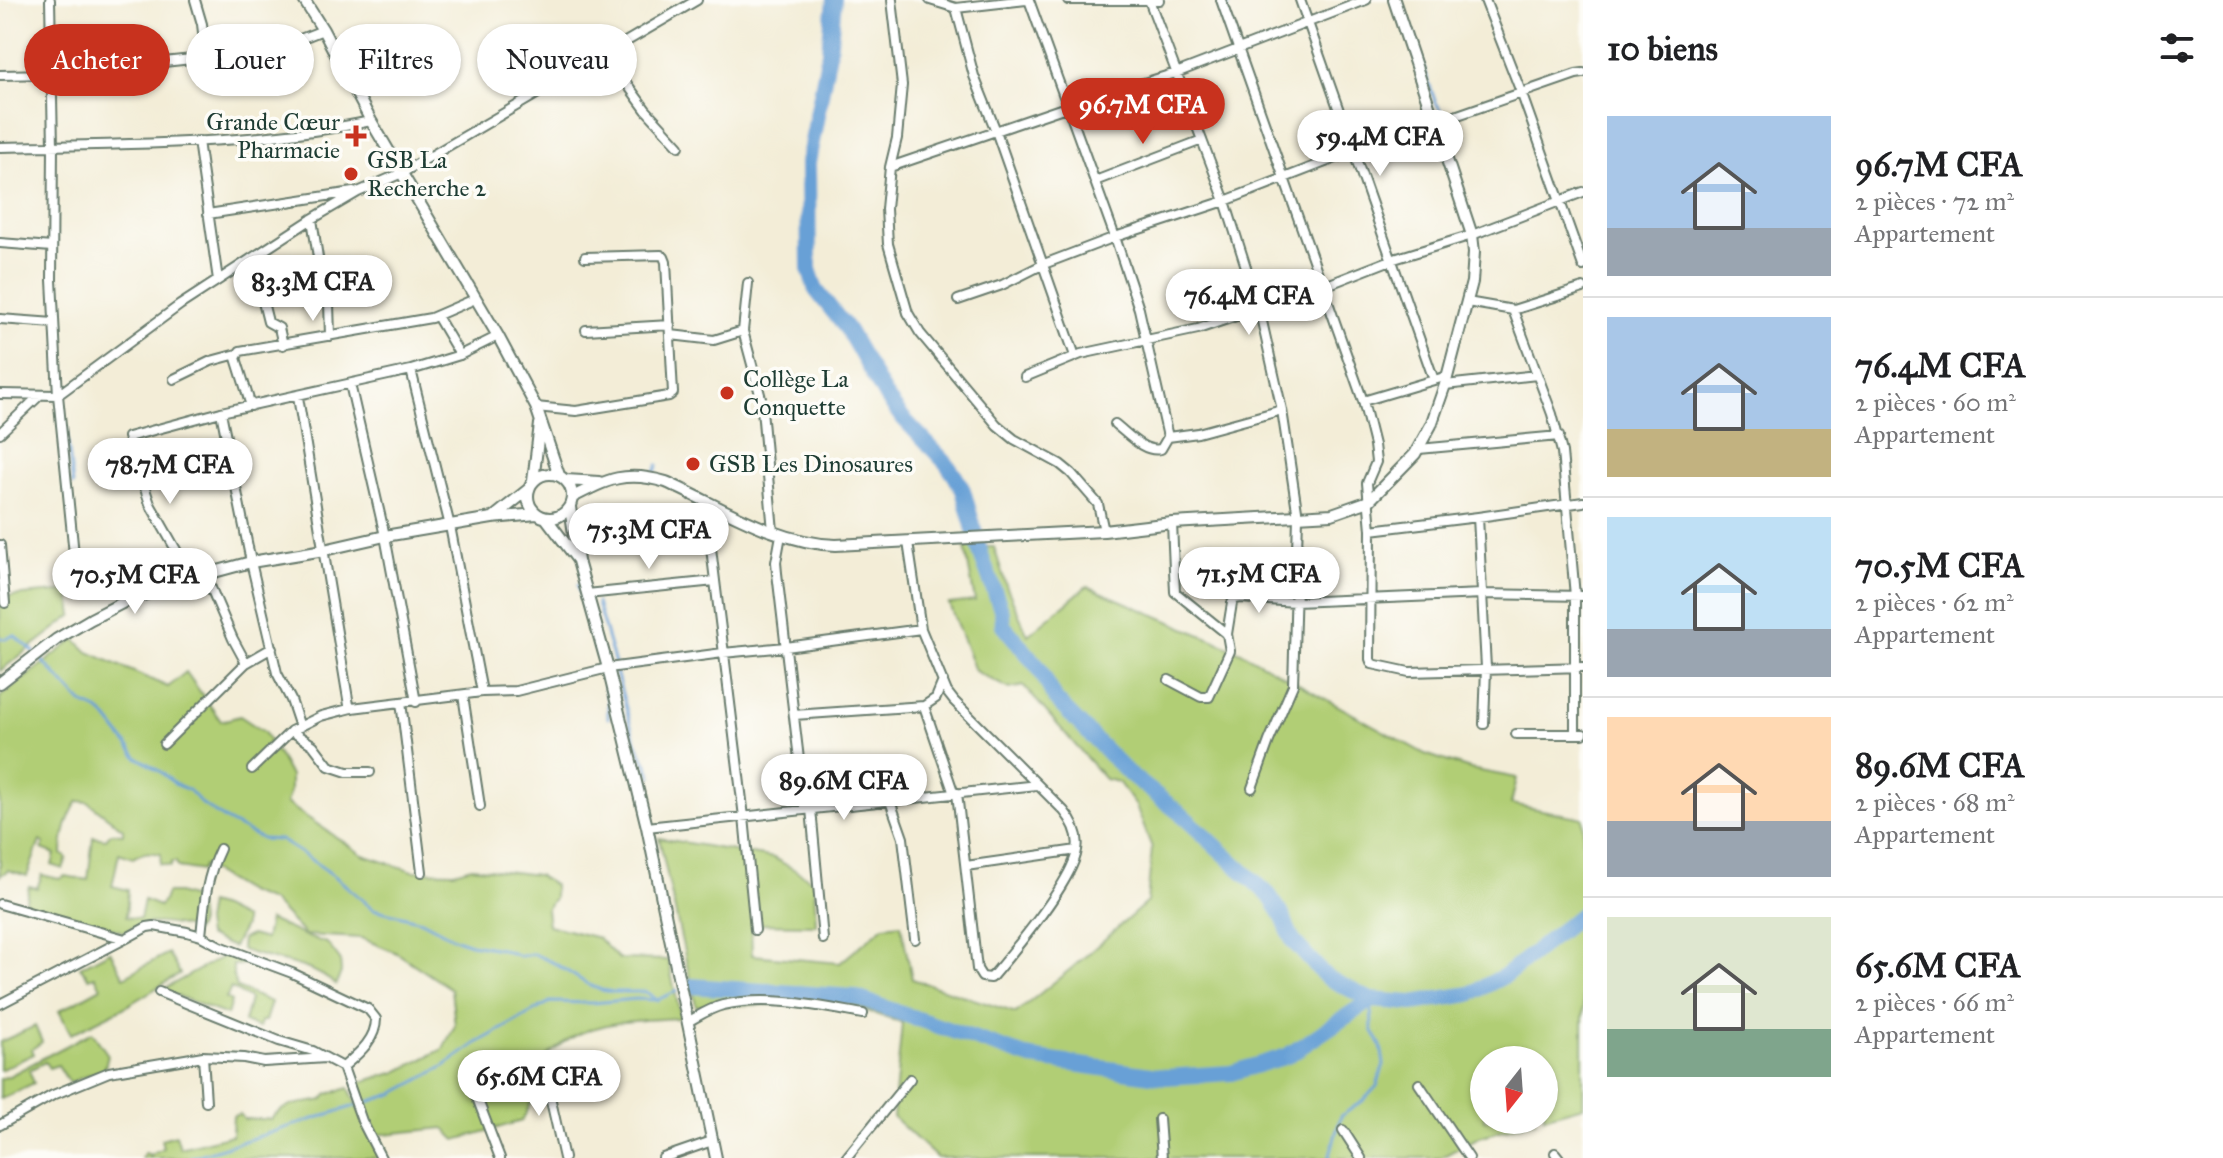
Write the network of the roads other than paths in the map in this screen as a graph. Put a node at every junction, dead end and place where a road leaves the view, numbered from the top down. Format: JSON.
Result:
{"nodes":[{"id":1,"x":50,"y":0,"type":"edge"},
{"id":2,"x":195,"y":0,"type":"edge"},
{"id":3,"x":304,"y":0,"type":"edge"},
{"id":4,"x":697,"y":0,"type":"edge"},
{"id":5,"x":892,"y":0,"type":"edge"},
{"id":6,"x":930,"y":0,"type":"edge"},
{"id":7,"x":1028,"y":0,"type":"edge"},
{"id":8,"x":1068,"y":0,"type":"edge"},
{"id":9,"x":1149,"y":0,"type":"edge"},
{"id":10,"x":1159,"y":0,"type":"edge"},
{"id":11,"x":1221,"y":0,"type":"edge"},
{"id":12,"x":1300,"y":0,"type":"edge"},
{"id":13,"x":1366,"y":0,"type":"edge"},
{"id":14,"x":1394,"y":0,"type":"edge"},
{"id":15,"x":1485,"y":0,"type":"edge"},
{"id":16,"x":956,"y":8,"type":"junction"},
{"id":17,"x":1309,"y":23,"type":"junction"},
{"id":18,"x":51,"y":24,"type":"edge"},
{"id":19,"x":202,"y":24,"type":"edge"},
{"id":20,"x":323,"y":30,"type":"junction"},
{"id":21,"x":314,"y":33,"type":"edge"},
{"id":22,"x":637,"y":35,"type":"edge"},
{"id":23,"x":1239,"y":50,"type":"junction"},
{"id":24,"x":1176,"y":73,"type":"junction"},
{"id":25,"x":1583,"y":73,"type":"edge"},
{"id":26,"x":0,"y":75,"type":"edge"},
{"id":27,"x":24,"y":75,"type":"edge"},
{"id":28,"x":1521,"y":92,"type":"junction"},
{"id":29,"x":52,"y":96,"type":"edge"},
{"id":30,"x":533,"y":96,"type":"edge"},
{"id":31,"x":636,"y":96,"type":"edge"},
{"id":32,"x":1069,"y":106,"type":"junction"},
{"id":33,"x":371,"y":121,"type":"junction"},
{"id":34,"x":1435,"y":124,"type":"junction"},
{"id":35,"x":996,"y":131,"type":"junction"},
{"id":36,"x":1202,"y":140,"type":"junction"},
{"id":37,"x":198,"y":141,"type":"junction"},
{"id":38,"x":53,"y":146,"type":"junction"},
{"id":39,"x":679,"y":146,"type":"dead end"},
{"id":40,"x":0,"y":147,"type":"edge"},
{"id":41,"x":1354,"y":151,"type":"junction"},
{"id":42,"x":890,"y":167,"type":"junction"},
{"id":43,"x":402,"y":173,"type":"junction"},
{"id":44,"x":1285,"y":180,"type":"junction"},
{"id":45,"x":1095,"y":181,"type":"junction"},
{"id":46,"x":358,"y":192,"type":"junction"},
{"id":47,"x":1583,"y":192,"type":"edge"},
{"id":48,"x":1225,"y":201,"type":"junction"},
{"id":49,"x":1561,"y":201,"type":"junction"},
{"id":50,"x":208,"y":214,"type":"junction"},
{"id":51,"x":312,"y":219,"type":"junction"},
{"id":52,"x":1472,"y":235,"type":"junction"},
{"id":53,"x":1115,"y":237,"type":"junction"},
{"id":54,"x":0,"y":243,"type":"edge"},
{"id":55,"x":52,"y":247,"type":"junction"},
{"id":56,"x":585,"y":257,"type":"dead end"},
{"id":57,"x":252,"y":258,"type":"junction"},
{"id":58,"x":1391,"y":260,"type":"junction"},
{"id":59,"x":1044,"y":264,"type":"junction"},
{"id":60,"x":1583,"y":266,"type":"edge"},
{"id":61,"x":218,"y":280,"type":"junction"},
{"id":62,"x":748,"y":283,"type":"dead end"},
{"id":63,"x":1322,"y":287,"type":"junction"},
{"id":64,"x":1583,"y":288,"type":"edge"},
{"id":65,"x":475,"y":299,"type":"junction"},
{"id":66,"x":958,"y":300,"type":"dead end"},
{"id":67,"x":1467,"y":302,"type":"junction"},
{"id":68,"x":1259,"y":308,"type":"junction"},
{"id":69,"x":1513,"y":310,"type":"junction"},
{"id":70,"x":437,"y":316,"type":"junction"},
{"id":71,"x":0,"y":319,"type":"edge"},
{"id":72,"x":54,"y":323,"type":"junction"},
{"id":73,"x":586,"y":330,"type":"dead end"},
{"id":74,"x":670,"y":330,"type":"junction"},
{"id":75,"x":743,"y":331,"type":"junction"},
{"id":76,"x":330,"y":336,"type":"junction"},
{"id":77,"x":498,"y":336,"type":"junction"},
{"id":78,"x":1146,"y":339,"type":"junction"},
{"id":79,"x":283,"y":345,"type":"junction"},
{"id":80,"x":237,"y":354,"type":"junction"},
{"id":81,"x":460,"y":355,"type":"junction"},
{"id":82,"x":1075,"y":356,"type":"junction"},
{"id":83,"x":411,"y":370,"type":"junction"},
{"id":84,"x":1537,"y":375,"type":"junction"},
{"id":85,"x":1025,"y":377,"type":"dead end"},
{"id":86,"x":174,"y":379,"type":"dead end"},
{"id":87,"x":1442,"y":381,"type":"junction"},
{"id":88,"x":350,"y":384,"type":"junction"},
{"id":89,"x":0,"y":394,"type":"edge"},
{"id":90,"x":41,"y":395,"type":"junction"},
{"id":91,"x":58,"y":395,"type":"junction"},
{"id":92,"x":298,"y":397,"type":"junction"},
{"id":93,"x":1363,"y":401,"type":"junction"},
{"id":94,"x":251,"y":406,"type":"junction"},
{"id":95,"x":536,"y":407,"type":"junction"},
{"id":96,"x":1282,"y":410,"type":"junction"},
{"id":97,"x":221,"y":412,"type":"junction"},
{"id":98,"x":540,"y":422,"type":"junction"},
{"id":99,"x":1115,"y":424,"type":"dead end"},
{"id":100,"x":0,"y":433,"type":"edge"},
{"id":101,"x":1559,"y":436,"type":"junction"},
{"id":102,"x":1168,"y":437,"type":"junction"},
{"id":103,"x":1419,"y":449,"type":"junction"},
{"id":104,"x":562,"y":477,"type":"junction"},
{"id":105,"x":601,"y":482,"type":"junction"},
{"id":106,"x":531,"y":485,"type":"junction"},
{"id":107,"x":1369,"y":501,"type":"junction"},
{"id":108,"x":571,"y":502,"type":"junction"},
{"id":109,"x":1583,"y":502,"type":"edge"},
{"id":110,"x":1567,"y":504,"type":"junction"},
{"id":111,"x":714,"y":505,"type":"junction"},
{"id":112,"x":541,"y":516,"type":"junction"},
{"id":113,"x":1298,"y":517,"type":"junction"},
{"id":114,"x":1478,"y":517,"type":"junction"},
{"id":115,"x":492,"y":518,"type":"junction"},
{"id":116,"x":1172,"y":523,"type":"junction"},
{"id":117,"x":450,"y":526,"type":"junction"},
{"id":118,"x":1371,"y":530,"type":"junction"},
{"id":119,"x":1104,"y":531,"type":"junction"},
{"id":120,"x":777,"y":533,"type":"junction"},
{"id":121,"x":385,"y":536,"type":"junction"},
{"id":122,"x":908,"y":542,"type":"junction"},
{"id":123,"x":0,"y":545,"type":"edge"},
{"id":124,"x":324,"y":550,"type":"junction"},
{"id":125,"x":578,"y":561,"type":"junction"},
{"id":126,"x":251,"y":562,"type":"junction"},
{"id":127,"x":76,"y":574,"type":"dead end"},
{"id":128,"x":205,"y":574,"type":"junction"},
{"id":129,"x":192,"y":578,"type":"junction"},
{"id":130,"x":715,"y":581,"type":"junction"},
{"id":131,"x":587,"y":594,"type":"junction"},
{"id":132,"x":1482,"y":594,"type":"junction"},
{"id":133,"x":1579,"y":596,"type":"edge"},
{"id":134,"x":1370,"y":600,"type":"junction"},
{"id":135,"x":1295,"y":602,"type":"junction"},
{"id":136,"x":5,"y":603,"type":"dead end"},
{"id":137,"x":921,"y":629,"type":"junction"},
{"id":138,"x":1227,"y":634,"type":"junction"},
{"id":139,"x":786,"y":647,"type":"junction"},
{"id":140,"x":272,"y":648,"type":"junction"},
{"id":141,"x":723,"y":653,"type":"junction"},
{"id":142,"x":246,"y":663,"type":"junction"},
{"id":143,"x":1579,"y":667,"type":"edge"},
{"id":144,"x":608,"y":668,"type":"junction"},
{"id":145,"x":1486,"y":668,"type":"junction"},
{"id":146,"x":1169,"y":680,"type":"dead end"},
{"id":147,"x":943,"y":681,"type":"junction"},
{"id":148,"x":0,"y":683,"type":"edge"},
{"id":149,"x":482,"y":692,"type":"junction"},
{"id":150,"x":463,"y":695,"type":"junction"},
{"id":151,"x":401,"y":702,"type":"junction"},
{"id":152,"x":416,"y":702,"type":"junction"},
{"id":153,"x":924,"y":706,"type":"junction"},
{"id":154,"x":352,"y":708,"type":"junction"},
{"id":155,"x":794,"y":715,"type":"junction"},
{"id":156,"x":1484,"y":724,"type":"dead end"},
{"id":157,"x":295,"y":729,"type":"junction"},
{"id":158,"x":1516,"y":734,"type":"dead end"},
{"id":159,"x":1579,"y":734,"type":"edge"},
{"id":160,"x":164,"y":744,"type":"dead end"},
{"id":161,"x":252,"y":769,"type":"dead end"},
{"id":162,"x":370,"y":772,"type":"dead end"},
{"id":163,"x":1037,"y":785,"type":"junction"},
{"id":164,"x":1252,"y":788,"type":"dead end"},
{"id":165,"x":955,"y":794,"type":"junction"},
{"id":166,"x":890,"y":801,"type":"junction"},
{"id":167,"x":480,"y":806,"type":"dead end"},
{"id":168,"x":808,"y":810,"type":"junction"},
{"id":169,"x":744,"y":817,"type":"junction"},
{"id":170,"x":647,"y":827,"type":"junction"},
{"id":171,"x":220,"y":849,"type":"dead end"},
{"id":172,"x":1077,"y":850,"type":"junction"},
{"id":173,"x":966,"y":866,"type":"junction"},
{"id":174,"x":422,"y":872,"type":"dead end"},
{"id":175,"x":0,"y":904,"type":"edge"},
{"id":176,"x":755,"y":930,"type":"dead end"},
{"id":177,"x":201,"y":936,"type":"junction"},
{"id":178,"x":125,"y":939,"type":"junction"},
{"id":179,"x":823,"y":939,"type":"dead end"},
{"id":180,"x":915,"y":939,"type":"dead end"},
{"id":181,"x":159,"y":992,"type":"dead end"},
{"id":182,"x":0,"y":1004,"type":"edge"},
{"id":183,"x":863,"y":1014,"type":"dead end"},
{"id":184,"x":689,"y":1021,"type":"junction"},
{"id":185,"x":203,"y":1056,"type":"junction"},
{"id":186,"x":326,"y":1058,"type":"junction"},
{"id":187,"x":343,"y":1067,"type":"junction"},
{"id":188,"x":544,"y":1070,"type":"dead end"},
{"id":189,"x":910,"y":1079,"type":"dead end"},
{"id":190,"x":1419,"y":1084,"type":"dead end"},
{"id":191,"x":474,"y":1090,"type":"dead end"},
{"id":192,"x":206,"y":1102,"type":"dead end"},
{"id":193,"x":1159,"y":1119,"type":"dead end"},
{"id":194,"x":0,"y":1125,"type":"edge"},
{"id":195,"x":1343,"y":1130,"type":"dead end"},
{"id":196,"x":712,"y":1141,"type":"junction"},
{"id":197,"x":381,"y":1158,"type":"edge"},
{"id":198,"x":500,"y":1158,"type":"edge"},
{"id":199,"x":564,"y":1158,"type":"edge"},
{"id":200,"x":663,"y":1158,"type":"edge"},
{"id":201,"x":716,"y":1158,"type":"edge"},
{"id":202,"x":846,"y":1158,"type":"edge"},
{"id":203,"x":1162,"y":1158,"type":"edge"},
{"id":204,"x":1361,"y":1158,"type":"edge"},
{"id":205,"x":1469,"y":1158,"type":"edge"}],
"edges":[{"from":1,"to":18,"type":"street"},
{"from":2,"to":19,"type":"street"},
{"from":3,"to":20,"type":"main road"},
{"from":4,"to":22,"type":"street"},
{"from":5,"to":42,"type":"street"},
{"from":6,"to":16,"type":"street"},
{"from":7,"to":16,"type":"street"},
{"from":7,"to":32,"type":"street"},
{"from":8,"to":9,"type":"street"},
{"from":9,"to":10,"type":"street"},
{"from":9,"to":24,"type":"street"},
{"from":11,"to":23,"type":"street"},
{"from":12,"to":17,"type":"street"},
{"from":13,"to":17,"type":"street"},
{"from":14,"to":34,"type":"main road"},
{"from":15,"to":28,"type":"street"},
{"from":16,"to":35,"type":"street"},
{"from":17,"to":23,"type":"street"},
{"from":17,"to":41,"type":"street"},
{"from":20,"to":21,"type":"street"},
{"from":20,"to":33,"type":"main road"},
{"from":23,"to":24,"type":"street"},
{"from":23,"to":44,"type":"street"},
{"from":24,"to":32,"type":"street"},
{"from":24,"to":36,"type":"street"},
{"from":25,"to":28,"type":"street"},
{"from":26,"to":27,"type":"street"},
{"from":28,"to":34,"type":"street"},
{"from":28,"to":49,"type":"street"},
{"from":29,"to":38,"type":"street"},
{"from":30,"to":43,"type":"street"},
{"from":31,"to":39,"type":"street"},
{"from":32,"to":35,"type":"street"},
{"from":32,"to":45,"type":"street"},
{"from":33,"to":37,"type":"street"},
{"from":33,"to":43,"type":"main road"},
{"from":34,"to":41,"type":"street"},
{"from":34,"to":52,"type":"main road"},
{"from":35,"to":42,"type":"street"},
{"from":35,"to":59,"type":"street"},
{"from":36,"to":45,"type":"street"},
{"from":36,"to":48,"type":"street"},
{"from":37,"to":38,"type":"street"},
{"from":37,"to":50,"type":"street"},
{"from":38,"to":40,"type":"street"},
{"from":38,"to":55,"type":"street"},
{"from":41,"to":44,"type":"street"},
{"from":41,"to":58,"type":"street"},
{"from":42,"to":119,"type":"street"},
{"from":43,"to":46,"type":"street"},
{"from":43,"to":65,"type":"main road"},
{"from":44,"to":48,"type":"street"},
{"from":44,"to":63,"type":"street"},
{"from":45,"to":53,"type":"street"},
{"from":46,"to":50,"type":"street"},
{"from":46,"to":51,"type":"street"},
{"from":47,"to":49,"type":"street"},
{"from":48,"to":53,"type":"street"},
{"from":48,"to":68,"type":"street"},
{"from":49,"to":52,"type":"street"},
{"from":49,"to":60,"type":"street"},
{"from":50,"to":61,"type":"street"},
{"from":51,"to":57,"type":"street"},
{"from":51,"to":76,"type":"street"},
{"from":52,"to":58,"type":"street"},
{"from":52,"to":67,"type":"main road"},
{"from":53,"to":59,"type":"street"},
{"from":53,"to":78,"type":"street"},
{"from":54,"to":55,"type":"street"},
{"from":55,"to":72,"type":"street"},
{"from":56,"to":74,"type":"street"},
{"from":57,"to":61,"type":"street"},
{"from":57,"to":79,"type":"street"},
{"from":58,"to":63,"type":"street"},
{"from":58,"to":87,"type":"street"},
{"from":59,"to":66,"type":"street"},
{"from":59,"to":82,"type":"street"},
{"from":61,"to":91,"type":"street"},
{"from":62,"to":75,"type":"street"},
{"from":63,"to":68,"type":"street"},
{"from":63,"to":93,"type":"street"},
{"from":64,"to":69,"type":"street"},
{"from":65,"to":70,"type":"street"},
{"from":65,"to":77,"type":"main road"},
{"from":67,"to":69,"type":"street"},
{"from":67,"to":87,"type":"main road"},
{"from":68,"to":78,"type":"street"},
{"from":68,"to":96,"type":"street"},
{"from":69,"to":84,"type":"street"},
{"from":70,"to":76,"type":"street"},
{"from":70,"to":81,"type":"street"},
{"from":71,"to":72,"type":"street"},
{"from":72,"to":91,"type":"street"},
{"from":73,"to":74,"type":"street"},
{"from":74,"to":75,"type":"street"},
{"from":74,"to":95,"type":"street"},
{"from":75,"to":120,"type":"street"},
{"from":76,"to":79,"type":"street"},
{"from":77,"to":81,"type":"street"},
{"from":77,"to":95,"type":"main road"},
{"from":78,"to":82,"type":"street"},
{"from":78,"to":102,"type":"street"},
{"from":79,"to":80,"type":"street"},
{"from":80,"to":86,"type":"street"},
{"from":80,"to":94,"type":"street"},
{"from":81,"to":83,"type":"street"},
{"from":82,"to":85,"type":"street"},
{"from":83,"to":88,"type":"street"},
{"from":83,"to":117,"type":"street"},
{"from":84,"to":87,"type":"street"},
{"from":84,"to":101,"type":"street"},
{"from":87,"to":93,"type":"street"},
{"from":87,"to":103,"type":"main road"},
{"from":88,"to":92,"type":"street"},
{"from":88,"to":121,"type":"street"},
{"from":89,"to":90,"type":"street"},
{"from":90,"to":91,"type":"street"},
{"from":90,"to":100,"type":"street"},
{"from":91,"to":127,"type":"street"},
{"from":92,"to":94,"type":"street"},
{"from":92,"to":124,"type":"street"},
{"from":93,"to":107,"type":"street"},
{"from":94,"to":97,"type":"street"},
{"from":95,"to":98,"type":"main road"},
{"from":96,"to":102,"type":"street"},
{"from":96,"to":113,"type":"street"},
{"from":97,"to":126,"type":"street"},
{"from":97,"to":129,"type":"street"},
{"from":98,"to":104,"type":"main road"},
{"from":98,"to":106,"type":"main road"},
{"from":99,"to":102,"type":"street"},
{"from":101,"to":103,"type":"street"},
{"from":101,"to":110,"type":"street"},
{"from":103,"to":107,"type":"main road"},
{"from":104,"to":105,"type":"main road"},
{"from":104,"to":106,"type":"main road"},
{"from":104,"to":108,"type":"main road"},
{"from":105,"to":108,"type":"main road"},
{"from":105,"to":111,"type":"main road"},
{"from":106,"to":112,"type":"main road"},
{"from":106,"to":115,"type":"main road"},
{"from":107,"to":113,"type":"main road"},
{"from":107,"to":118,"type":"street"},
{"from":108,"to":112,"type":"main road"},
{"from":108,"to":125,"type":"main road"},
{"from":109,"to":110,"type":"street"},
{"from":110,"to":114,"type":"street"},
{"from":110,"to":133,"type":"street"},
{"from":111,"to":120,"type":"main road"},
{"from":111,"to":130,"type":"street"},
{"from":112,"to":115,"type":"main road"},
{"from":112,"to":125,"type":"main road"},
{"from":113,"to":116,"type":"main road"},
{"from":113,"to":135,"type":"street"},
{"from":114,"to":118,"type":"street"},
{"from":114,"to":132,"type":"street"},
{"from":115,"to":117,"type":"main road"},
{"from":116,"to":119,"type":"main road"},
{"from":116,"to":138,"type":"street"},
{"from":117,"to":121,"type":"main road"},
{"from":117,"to":149,"type":"street"},
{"from":118,"to":134,"type":"street"},
{"from":119,"to":122,"type":"main road"},
{"from":120,"to":122,"type":"main road"},
{"from":120,"to":139,"type":"street"},
{"from":121,"to":124,"type":"main road"},
{"from":121,"to":152,"type":"street"},
{"from":122,"to":137,"type":"street"},
{"from":123,"to":136,"type":"street"},
{"from":124,"to":126,"type":"main road"},
{"from":124,"to":154,"type":"street"},
{"from":125,"to":131,"type":"main road"},
{"from":126,"to":128,"type":"main road"},
{"from":126,"to":140,"type":"street"},
{"from":128,"to":129,"type":"main road"},
{"from":128,"to":142,"type":"street"},
{"from":129,"to":148,"type":"main road"},
{"from":130,"to":131,"type":"street"},
{"from":130,"to":141,"type":"street"},
{"from":131,"to":144,"type":"main road"},
{"from":132,"to":133,"type":"street"},
{"from":132,"to":134,"type":"street"},
{"from":132,"to":145,"type":"street"},
{"from":133,"to":143,"type":"street"},
{"from":134,"to":135,"type":"street"},
{"from":134,"to":145,"type":"street"},
{"from":135,"to":138,"type":"street"},
{"from":135,"to":164,"type":"street"},
{"from":137,"to":139,"type":"street"},
{"from":137,"to":147,"type":"street"},
{"from":138,"to":146,"type":"street"},
{"from":139,"to":141,"type":"street"},
{"from":139,"to":155,"type":"street"},
{"from":140,"to":142,"type":"street"},
{"from":140,"to":157,"type":"street"},
{"from":141,"to":144,"type":"street"},
{"from":141,"to":169,"type":"street"},
{"from":142,"to":160,"type":"street"},
{"from":143,"to":145,"type":"street"},
{"from":143,"to":159,"type":"street"},
{"from":144,"to":149,"type":"street"},
{"from":144,"to":170,"type":"main road"},
{"from":145,"to":156,"type":"street"},
{"from":147,"to":153,"type":"street"},
{"from":147,"to":163,"type":"street"},
{"from":149,"to":150,"type":"street"},
{"from":150,"to":152,"type":"street"},
{"from":150,"to":167,"type":"street"},
{"from":151,"to":152,"type":"street"},
{"from":151,"to":154,"type":"street"},
{"from":151,"to":174,"type":"street"},
{"from":153,"to":155,"type":"street"},
{"from":153,"to":165,"type":"street"},
{"from":154,"to":157,"type":"street"},
{"from":155,"to":168,"type":"street"},
{"from":157,"to":161,"type":"street"},
{"from":157,"to":162,"type":"street"},
{"from":158,"to":159,"type":"street"},
{"from":163,"to":165,"type":"street"},
{"from":163,"to":172,"type":"street"},
{"from":165,"to":166,"type":"street"},
{"from":165,"to":173,"type":"street"},
{"from":166,"to":168,"type":"street"},
{"from":166,"to":180,"type":"street"},
{"from":168,"to":169,"type":"street"},
{"from":168,"to":179,"type":"street"},
{"from":169,"to":170,"type":"street"},
{"from":169,"to":176,"type":"street"},
{"from":170,"to":184,"type":"main road"},
{"from":171,"to":177,"type":"street"},
{"from":172,"to":173,"type":"street"},
{"from":172,"to":173,"type":"street"},
{"from":175,"to":178,"type":"street"},
{"from":177,"to":178,"type":"street"},
{"from":177,"to":187,"type":"street"},
{"from":178,"to":182,"type":"street"},
{"from":181,"to":186,"type":"street"},
{"from":183,"to":184,"type":"street"},
{"from":184,"to":196,"type":"main road"},
{"from":185,"to":186,"type":"street"},
{"from":185,"to":192,"type":"street"},
{"from":185,"to":194,"type":"street"},
{"from":186,"to":187,"type":"street"},
{"from":187,"to":197,"type":"street"},
{"from":188,"to":199,"type":"street"},
{"from":189,"to":202,"type":"street"},
{"from":190,"to":205,"type":"street"},
{"from":191,"to":198,"type":"street"},
{"from":193,"to":203,"type":"street"},
{"from":195,"to":204,"type":"street"},
{"from":196,"to":200,"type":"street"},
{"from":196,"to":201,"type":"main road"}]}
